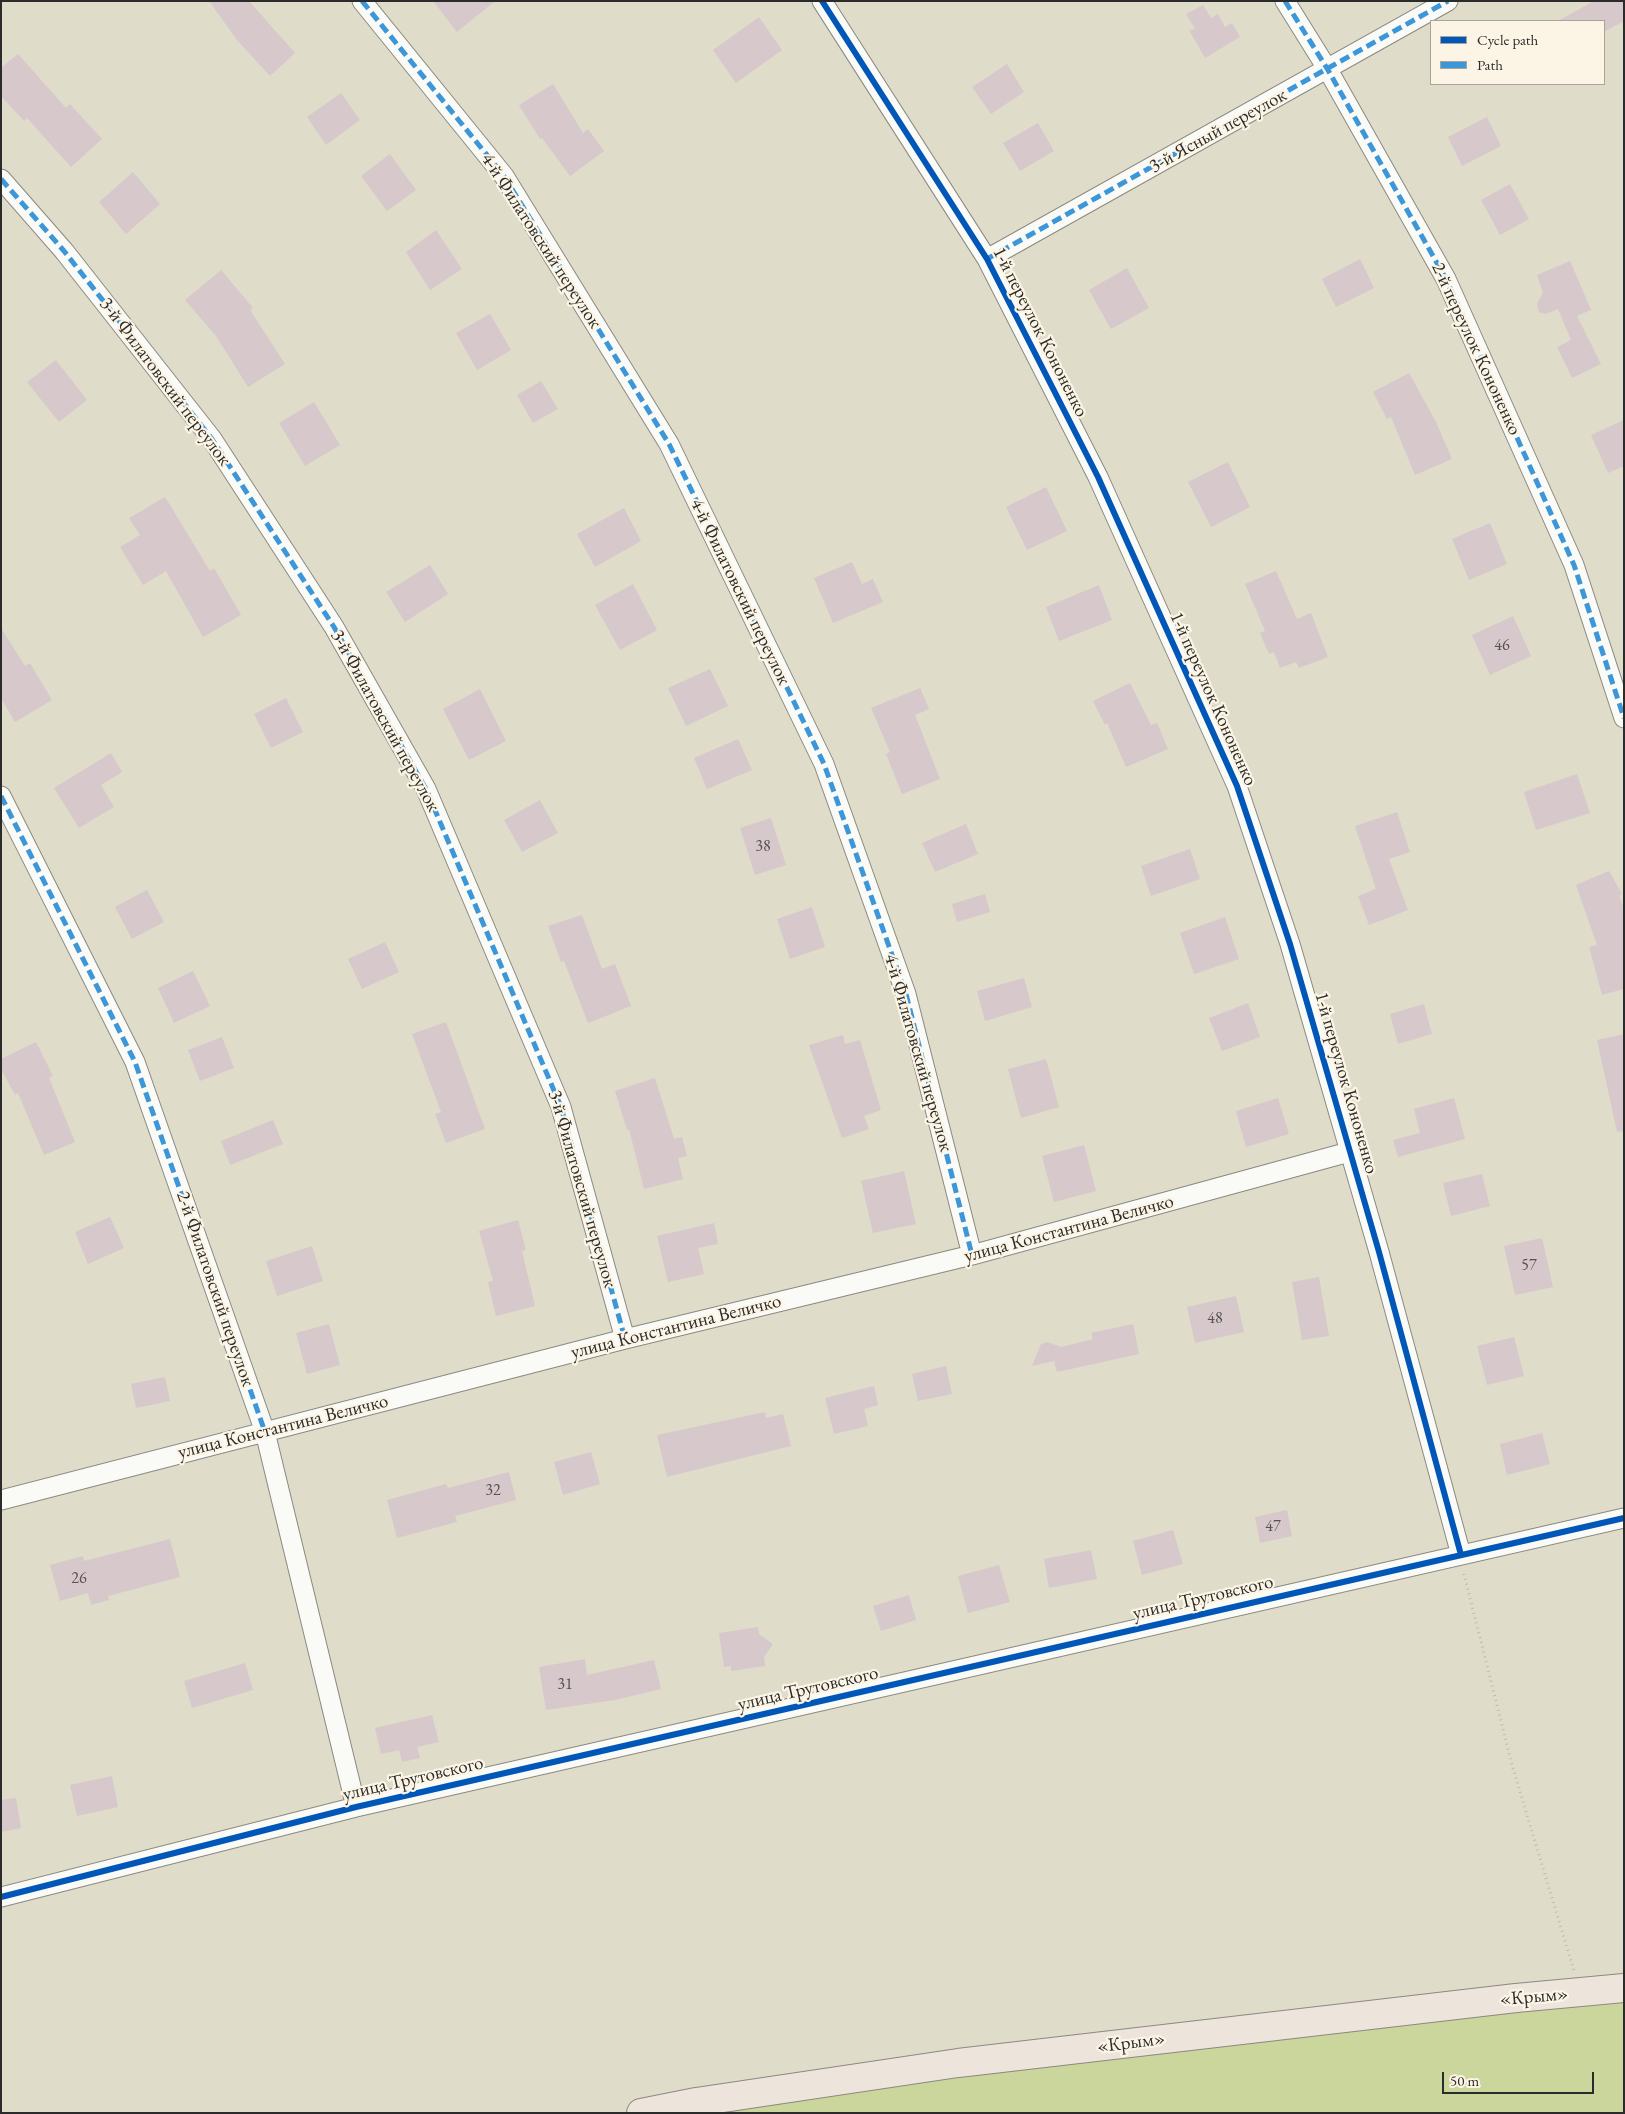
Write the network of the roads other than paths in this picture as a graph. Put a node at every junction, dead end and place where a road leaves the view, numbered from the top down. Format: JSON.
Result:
{"nodes":[{"id":1,"x":362,"y":1,"type":"edge"},
{"id":2,"x":822,"y":1,"type":"edge"},
{"id":3,"x":1285,"y":1,"type":"edge"},
{"id":4,"x":1448,"y":1,"type":"edge"},
{"id":5,"x":1328,"y":70,"type":"junction"},
{"id":6,"x":1,"y":179,"type":"edge"},
{"id":7,"x":987,"y":259,"type":"junction"},
{"id":8,"x":1624,"y":718,"type":"edge"},
{"id":9,"x":1,"y":796,"type":"edge"},
{"id":10,"x":1350,"y":1152,"type":"junction"},
{"id":11,"x":972,"y":1255,"type":"junction"},
{"id":12,"x":625,"y":1339,"type":"junction"},
{"id":13,"x":265,"y":1432,"type":"junction"},
{"id":14,"x":1,"y":1500,"type":"edge"},
{"id":15,"x":1624,"y":1518,"type":"edge"},
{"id":16,"x":1461,"y":1555,"type":"junction"},
{"id":17,"x":356,"y":1808,"type":"junction"},
{"id":18,"x":1,"y":1897,"type":"edge"},
{"id":19,"x":1624,"y":1988,"type":"edge"},
{"id":20,"x":641,"y":2113,"type":"edge"}],
"edges":[{"from":1,"to":11,"type":"street","name":"4-й Филатовский переулок"},
{"from":2,"to":7,"type":"street","name":"1-й переулок Кононенко"},
{"from":3,"to":5,"type":"street","name":"2-й переулок Кононенко"},
{"from":4,"to":5,"type":"street","name":"3-й Ясный переулок"},
{"from":5,"to":7,"type":"street","name":"3-й Ясный переулок"},
{"from":5,"to":8,"type":"street","name":"2-й переулок Кононенко"},
{"from":6,"to":12,"type":"street","name":"3-й Филатовский переулок"},
{"from":7,"to":10,"type":"street","name":"1-й переулок Кононенко"},
{"from":9,"to":13,"type":"street","name":"2-й Филатовский переулок"},
{"from":10,"to":11,"type":"street","name":"улица Константина Величко"},
{"from":10,"to":16,"type":"street","name":"1-й переулок Кононенко"},
{"from":11,"to":12,"type":"street","name":"улица Константина Величко"},
{"from":12,"to":13,"type":"street","name":"улица Константина Величко"},
{"from":13,"to":14,"type":"street","name":"улица Константина Величко"},
{"from":13,"to":17,"type":"street","name":"2-й Филатовский переулок"},
{"from":15,"to":16,"type":"street","name":"улица Трутовского"},
{"from":16,"to":17,"type":"street","name":"улица Трутовского"},
{"from":17,"to":18,"type":"street","name":"улица Трутовского"},
{"from":19,"to":20,"type":"highway","name":"«Крым»"}]}
